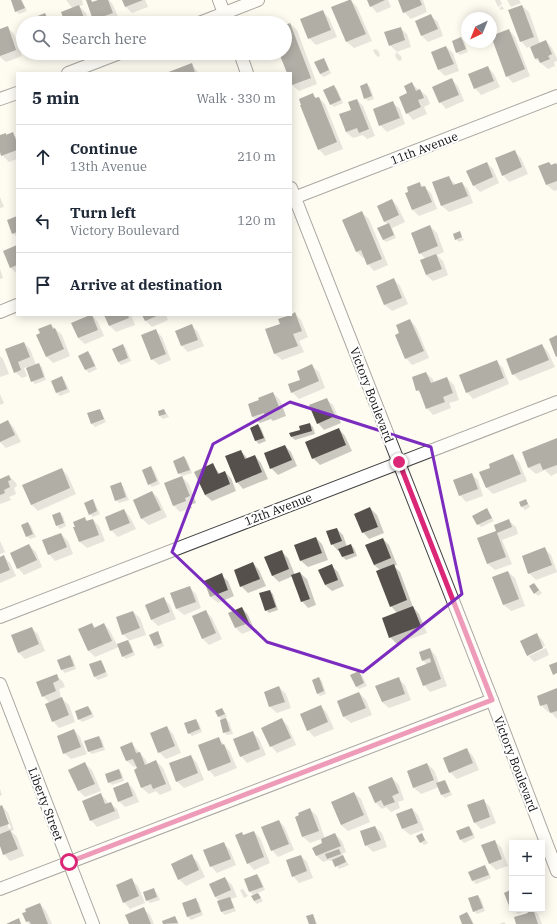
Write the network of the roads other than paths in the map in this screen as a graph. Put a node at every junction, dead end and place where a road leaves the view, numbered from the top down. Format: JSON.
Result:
{"nodes":[{"id":1,"x":219,"y":0,"type":"edge"},
{"id":2,"x":258,"y":0,"type":"edge"},
{"id":3,"x":225,"y":16,"type":"edge"},
{"id":4,"x":230,"y":16,"type":"edge"},
{"id":5,"x":102,"y":60,"type":"edge"},
{"id":6,"x":242,"y":60,"type":"edge"},
{"id":7,"x":71,"y":72,"type":"edge"},
{"id":8,"x":247,"y":72,"type":"edge"},
{"id":9,"x":16,"y":93,"type":"edge"},
{"id":10,"x":557,"y":96,"type":"edge"},
{"id":11,"x":0,"y":99,"type":"edge"},
{"id":12,"x":292,"y":195,"type":"edge"},
{"id":13,"x":16,"y":305,"type":"edge"},
{"id":14,"x":0,"y":312,"type":"edge"},
{"id":15,"x":557,"y":402,"type":"edge"},
{"id":16,"x":399,"y":462,"type":"junction"},
{"id":17,"x":0,"y":617,"type":"edge"},
{"id":18,"x":0,"y":684,"type":"edge"},
{"id":19,"x":492,"y":700,"type":"junction"},
{"id":20,"x":69,"y":862,"type":"junction"},
{"id":21,"x":557,"y":871,"type":"edge"},
{"id":22,"x":0,"y":888,"type":"edge"},
{"id":23,"x":93,"y":924,"type":"edge"}],
"edges":[{"from":1,"to":3,"type":"street"},
{"from":2,"to":4,"type":"street"},
{"from":5,"to":7,"type":"street"},
{"from":6,"to":8,"type":"street"},
{"from":9,"to":11,"type":"street"},
{"from":10,"to":12,"type":"street","name":"11th Avenue"},
{"from":12,"to":16,"type":"street","name":"Victory Boulevard"},
{"from":13,"to":14,"type":"street"},
{"from":15,"to":16,"type":"street","name":"12th Avenue"},
{"from":16,"to":17,"type":"street","name":"12th Avenue"},
{"from":16,"to":19,"type":"street","name":"Victory Boulevard"},
{"from":18,"to":20,"type":"street","name":"Liberty Street"},
{"from":19,"to":20,"type":"street"},
{"from":19,"to":21,"type":"street","name":"Victory Boulevard"},
{"from":20,"to":22,"type":"street"},
{"from":20,"to":23,"type":"street","name":"Liberty Street"}]}
